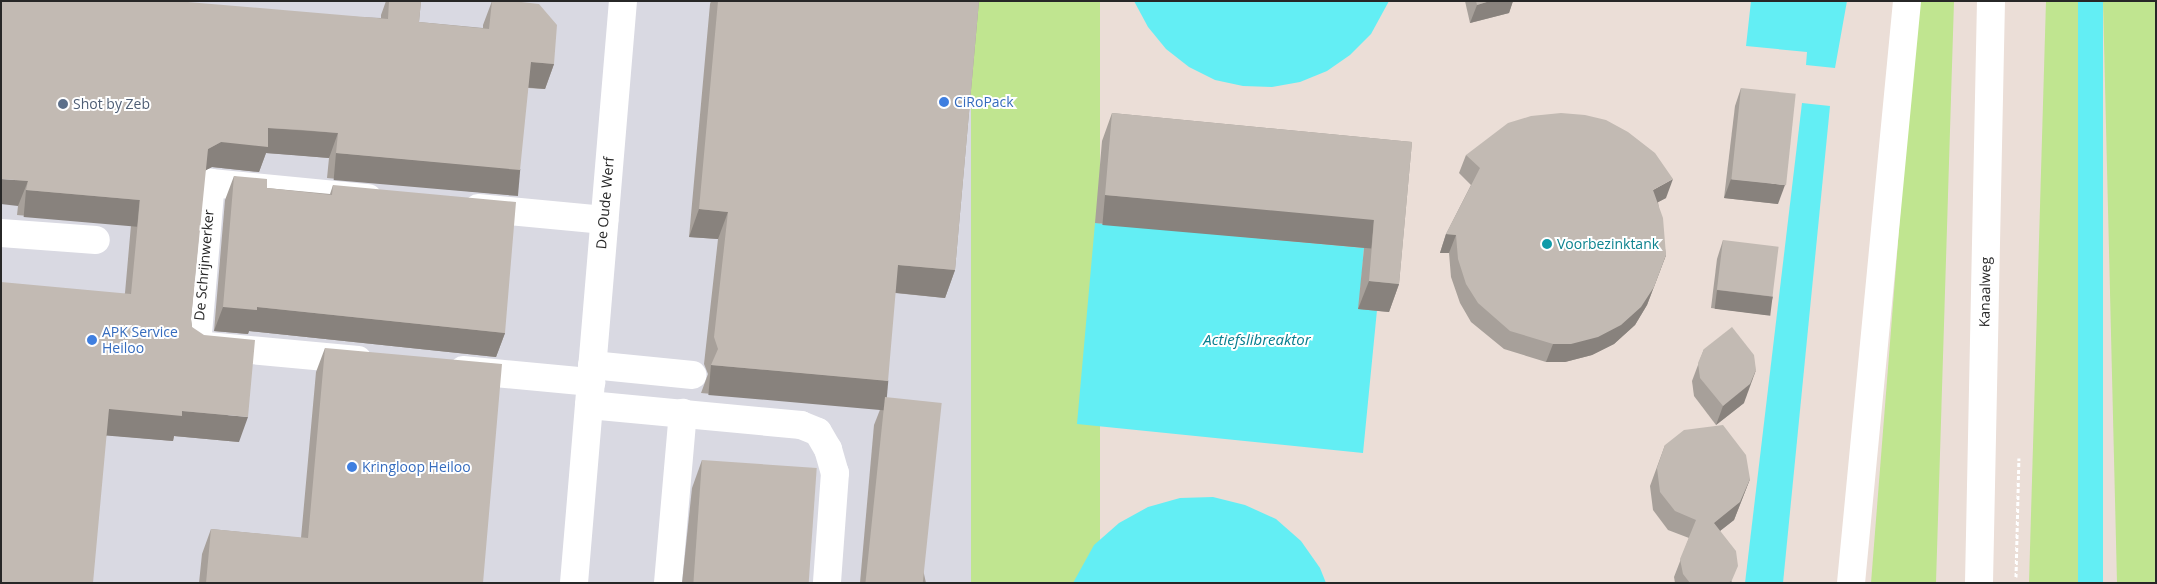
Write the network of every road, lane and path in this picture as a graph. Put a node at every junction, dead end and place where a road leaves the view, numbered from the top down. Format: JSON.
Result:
{"nodes":[{"id":1,"x":624,"y":1,"type":"edge"},
{"id":2,"x":1907,"y":1,"type":"edge"},
{"id":3,"x":1991,"y":1,"type":"edge"},
{"id":4,"x":398,"y":200,"type":"edge"},
{"id":5,"x":456,"y":206,"type":"edge"},
{"id":6,"x":604,"y":220,"type":"junction"},
{"id":7,"x":1,"y":232,"type":"edge"},
{"id":8,"x":96,"y":240,"type":"dead end"},
{"id":9,"x":384,"y":362,"type":"edge"},
{"id":10,"x":433,"y":367,"type":"edge"},
{"id":11,"x":693,"y":375,"type":"dead end"},
{"id":12,"x":591,"y":384,"type":"junction"},
{"id":13,"x":683,"y":414,"type":"junction"},
{"id":14,"x":574,"y":583,"type":"edge"},
{"id":15,"x":668,"y":583,"type":"edge"},
{"id":16,"x":827,"y":583,"type":"edge"},
{"id":17,"x":1851,"y":583,"type":"edge"},
{"id":18,"x":1980,"y":583,"type":"edge"}],
"edges":[{"from":1,"to":6,"type":"street","name":"De Oude Werf"},
{"from":2,"to":17,"type":"street"},
{"from":3,"to":18,"type":"street","name":"Kanaalweg"},
{"from":4,"to":9,"type":"street","name":"De Schrijnwerker"},
{"from":5,"to":6,"type":"street"},
{"from":6,"to":12,"type":"street","name":"De Oude Werf"},
{"from":7,"to":8,"type":"street"},
{"from":10,"to":12,"type":"street"},
{"from":11,"to":12,"type":"street"},
{"from":12,"to":13,"type":"street"},
{"from":12,"to":14,"type":"street","name":"De Oude Werf"},
{"from":13,"to":15,"type":"street"},
{"from":13,"to":16,"type":"street"}]}
